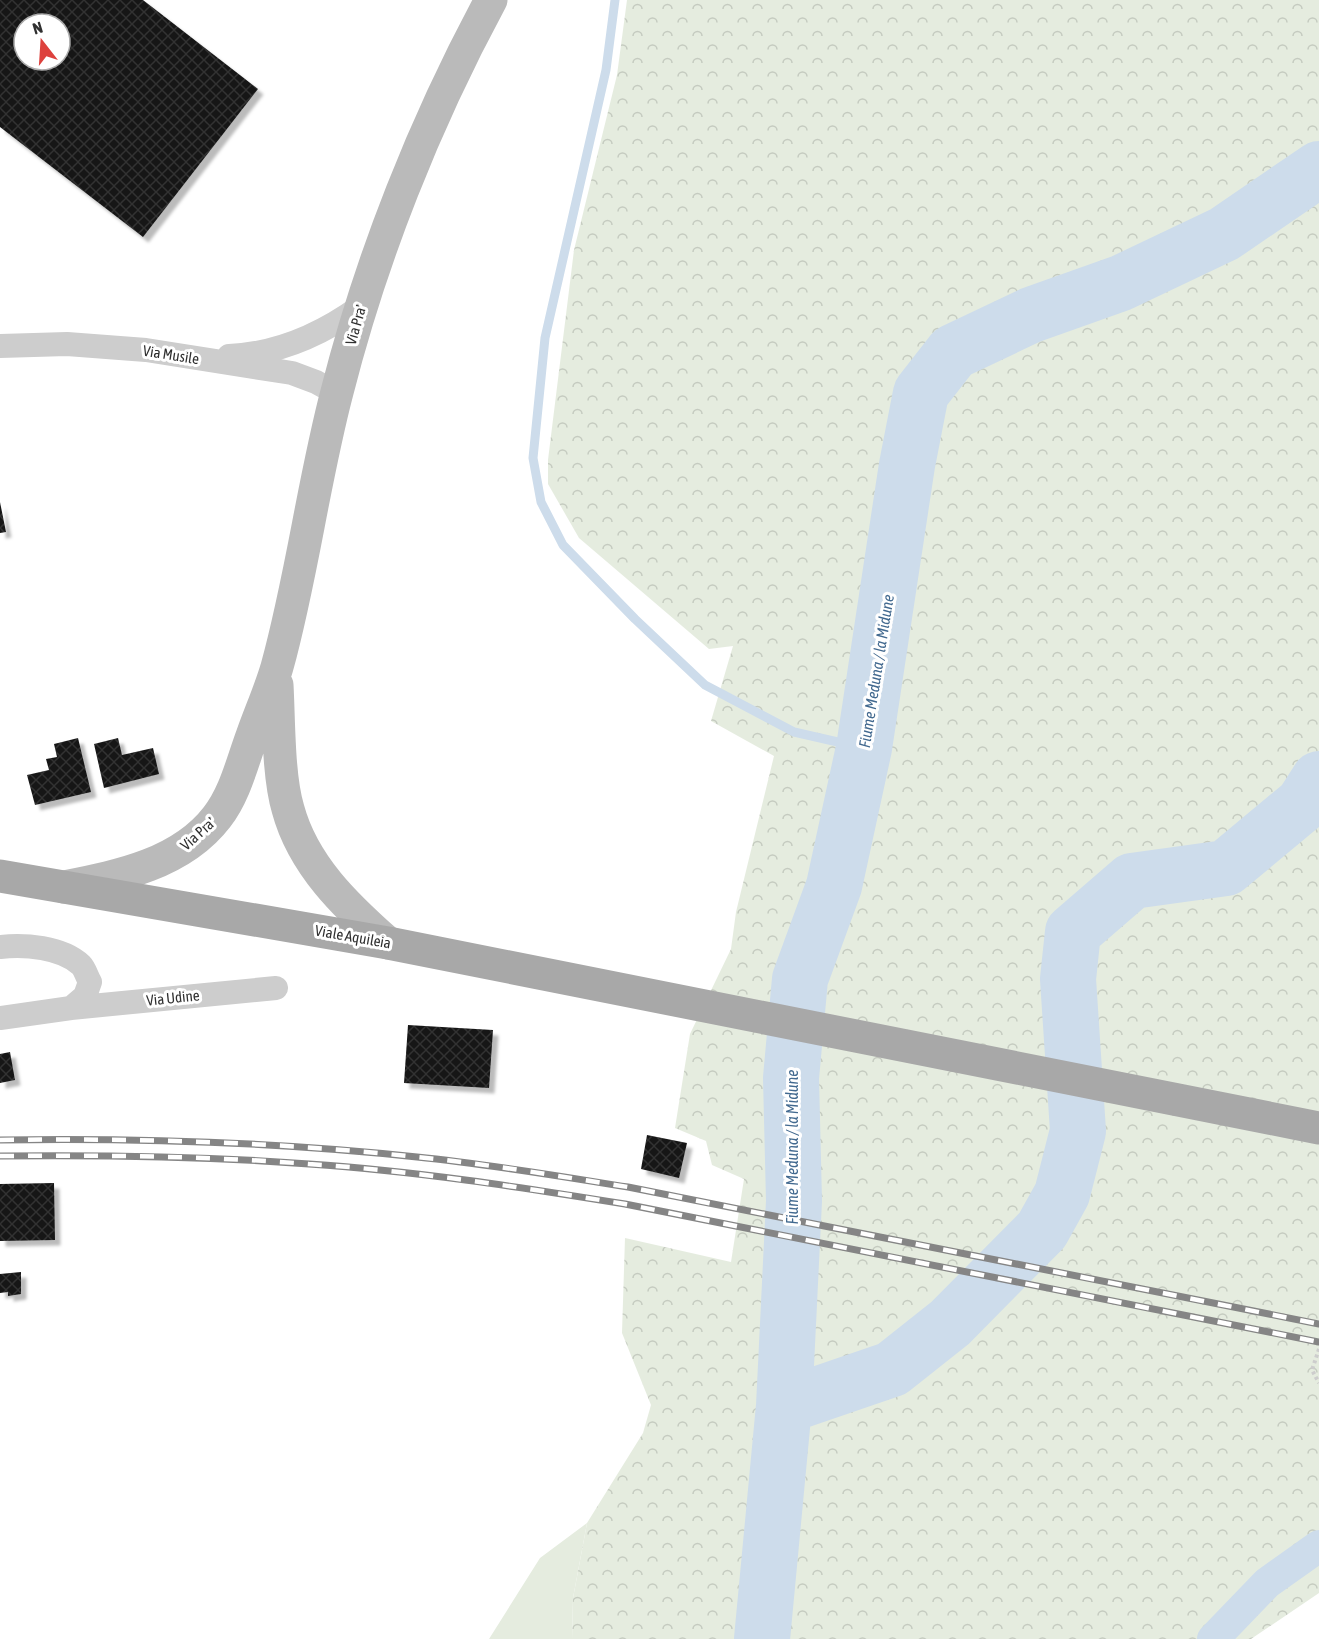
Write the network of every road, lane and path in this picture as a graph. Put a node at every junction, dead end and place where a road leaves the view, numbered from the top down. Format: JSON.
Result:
{"nodes":[{"id":1,"x":490,"y":0,"type":"edge"},
{"id":2,"x":361,"y":306,"type":"junction"},
{"id":3,"x":0,"y":346,"type":"edge"},
{"id":4,"x":187,"y":357,"type":"junction"},
{"id":5,"x":336,"y":393,"type":"junction"},
{"id":6,"x":277,"y":668,"type":"junction"},
{"id":7,"x":0,"y":869,"type":"edge"},
{"id":8,"x":0,"y":876,"type":"edge"},
{"id":9,"x":0,"y":883,"type":"edge"},
{"id":10,"x":60,"y":888,"type":"junction"},
{"id":11,"x":388,"y":943,"type":"junction"},
{"id":12,"x":0,"y":947,"type":"edge"},
{"id":13,"x":276,"y":988,"type":"dead end"},
{"id":14,"x":70,"y":1008,"type":"junction"},
{"id":15,"x":0,"y":1018,"type":"edge"},
{"id":16,"x":1319,"y":1128,"type":"edge"},
{"id":17,"x":1319,"y":1349,"type":"edge"},
{"id":18,"x":1319,"y":1383,"type":"edge"}],
"edges":[{"from":1,"to":2,"type":"street","name":"Via Pra'"},
{"from":2,"to":4,"type":"street"},
{"from":2,"to":5,"type":"street","name":"Via Pra'"},
{"from":3,"to":4,"type":"street","name":"Via Musile"},
{"from":4,"to":5,"type":"street","name":"Via Musile"},
{"from":5,"to":6,"type":"street","name":"Via Pra'"},
{"from":6,"to":10,"type":"street","name":"Via Pra'"},
{"from":6,"to":11,"type":"street","name":"Via Pra'"},
{"from":7,"to":10,"type":"main road"},
{"from":8,"to":10,"type":"main road","name":"Viale Aquileia"},
{"from":9,"to":10,"type":"main road"},
{"from":10,"to":11,"type":"main road","name":"Viale Aquileia"},
{"from":11,"to":16,"type":"main road","name":"Viale Aquileia"},
{"from":12,"to":14,"type":"street"},
{"from":13,"to":14,"type":"street","name":"Via Udine"},
{"from":14,"to":15,"type":"street","name":"Via Udine"},
{"from":17,"to":18,"type":"path"}]}
